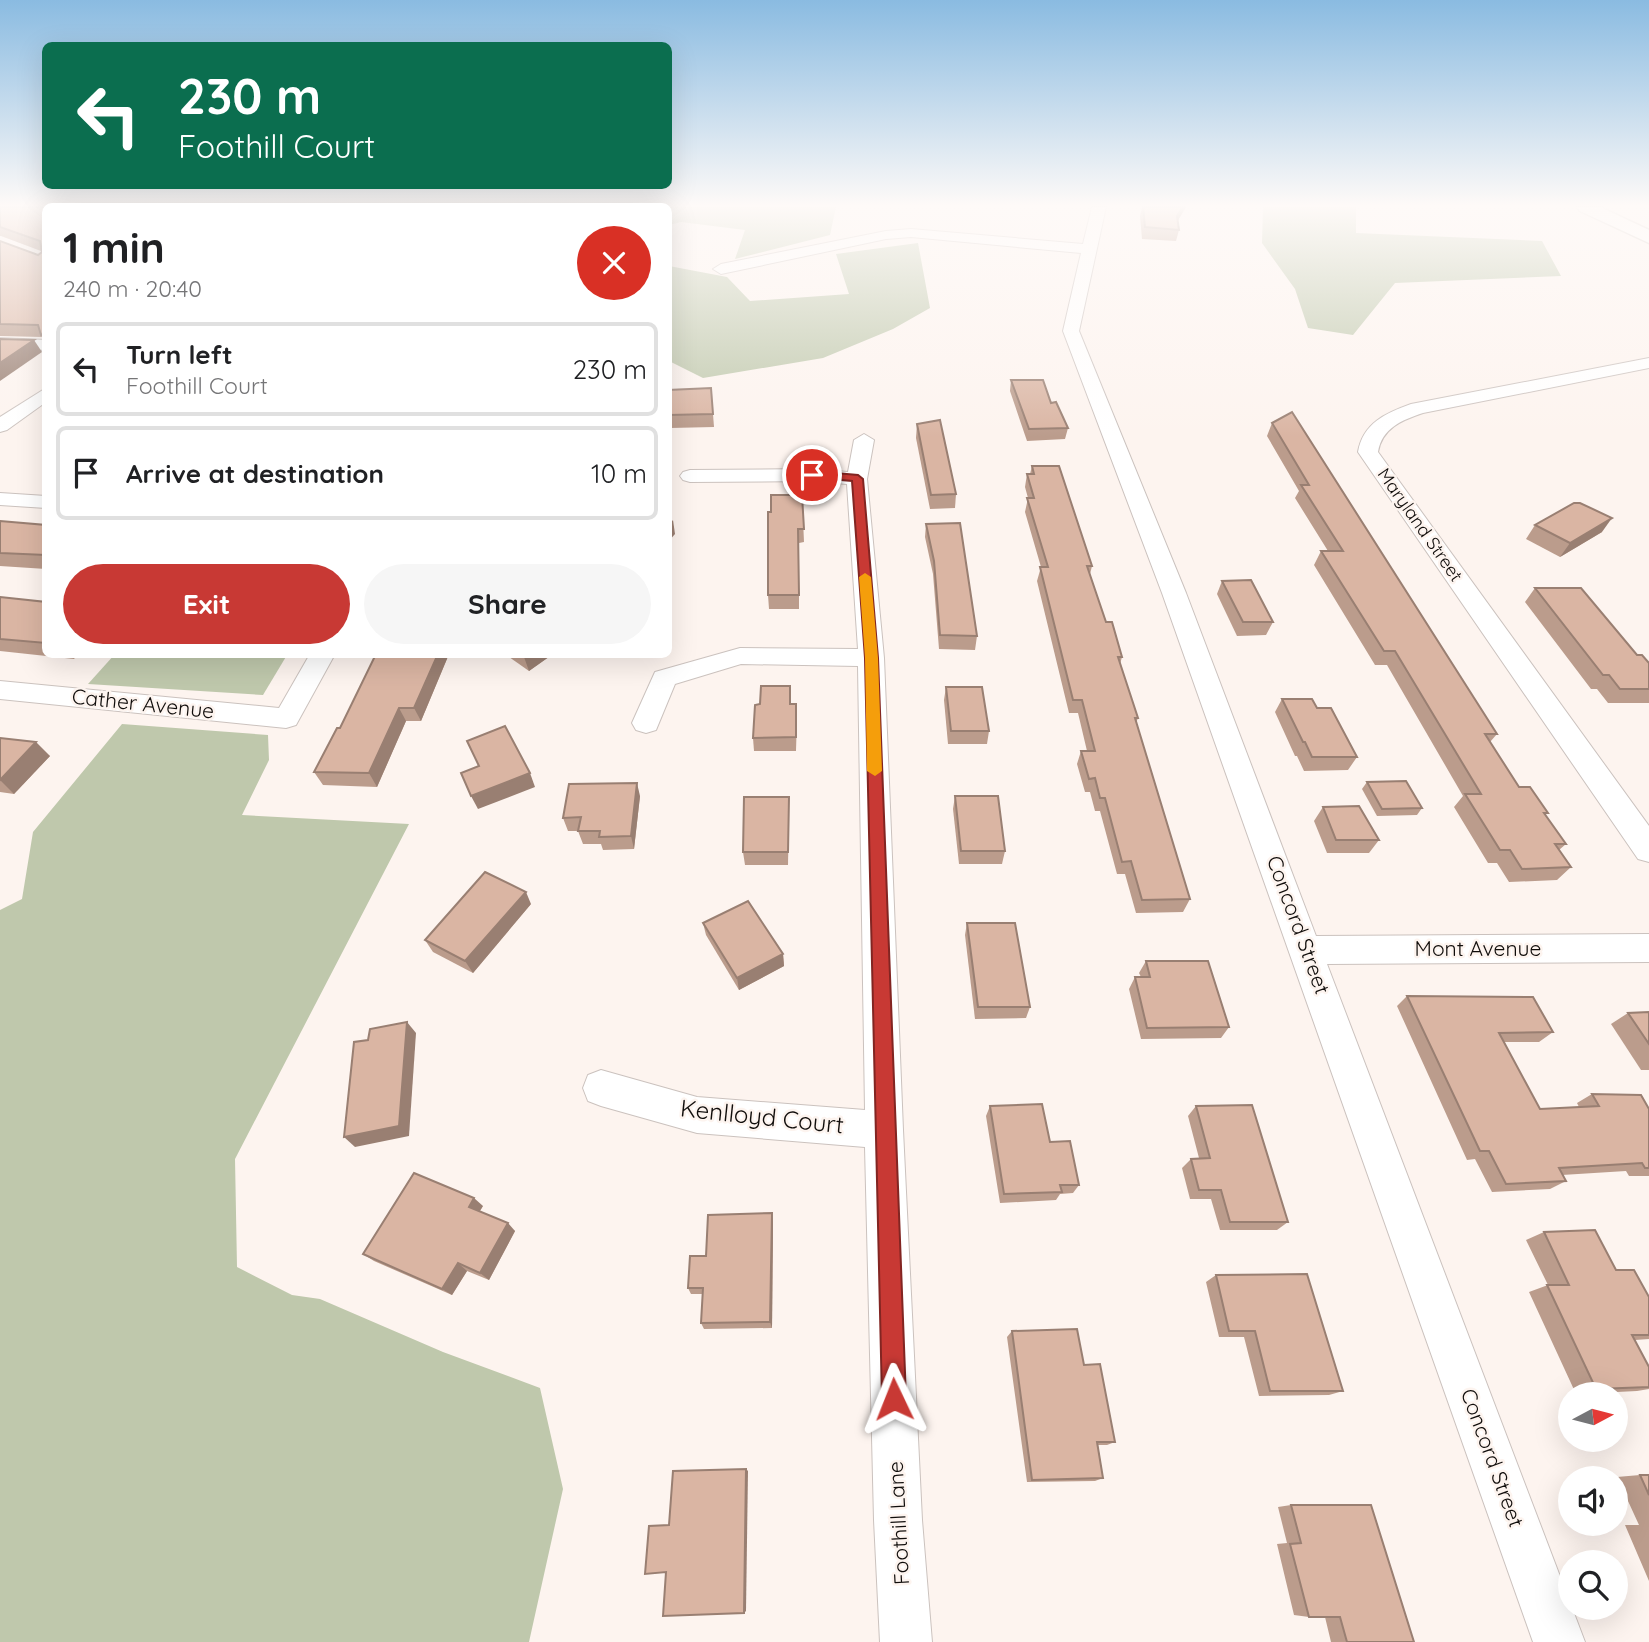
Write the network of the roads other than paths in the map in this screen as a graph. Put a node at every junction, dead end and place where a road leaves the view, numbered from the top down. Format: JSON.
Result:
{"nodes":[{"id":1,"x":1083,"y":284,"type":"edge"},
{"id":2,"x":0,"y":343,"type":"edge"},
{"id":3,"x":42,"y":345,"type":"edge"},
{"id":4,"x":1649,"y":363,"type":"edge"},
{"id":5,"x":42,"y":396,"type":"edge"},
{"id":6,"x":0,"y":426,"type":"edge"},
{"id":7,"x":864,"y":440,"type":"dead end"},
{"id":8,"x":690,"y":476,"type":"dead end"},
{"id":9,"x":858,"y":479,"type":"junction"},
{"id":10,"x":0,"y":499,"type":"edge"},
{"id":11,"x":42,"y":502,"type":"edge"},
{"id":12,"x":321,"y":658,"type":"edge"},
{"id":13,"x":872,"y":658,"type":"junction"},
{"id":14,"x":0,"y":690,"type":"edge"},
{"id":15,"x":646,"y":723,"type":"dead end"},
{"id":16,"x":1649,"y":850,"type":"edge"},
{"id":17,"x":1649,"y":948,"type":"edge"},
{"id":18,"x":1307,"y":950,"type":"junction"},
{"id":19,"x":601,"y":1088,"type":"dead end"},
{"id":20,"x":884,"y":1130,"type":"junction"},
{"id":21,"x":905,"y":1642,"type":"edge"},
{"id":22,"x":1559,"y":1642,"type":"edge"}],
"edges":[{"from":1,"to":18,"type":"street","name":"Concord Street"},
{"from":2,"to":3,"type":"street"},
{"from":4,"to":16,"type":"street","name":"Maryland Street"},
{"from":5,"to":6,"type":"street"},
{"from":7,"to":9,"type":"street","name":"Foothill Lane"},
{"from":8,"to":9,"type":"street"},
{"from":9,"to":13,"type":"street","name":"Foothill Lane"},
{"from":10,"to":11,"type":"street"},
{"from":12,"to":14,"type":"street","name":"Cather Avenue"},
{"from":13,"to":15,"type":"street"},
{"from":13,"to":20,"type":"street","name":"Foothill Lane"},
{"from":17,"to":18,"type":"street","name":"Mont Avenue"},
{"from":18,"to":22,"type":"street","name":"Concord Street"},
{"from":19,"to":20,"type":"street","name":"Kenlloyd Court"},
{"from":20,"to":21,"type":"street","name":"Foothill Lane"}]}
